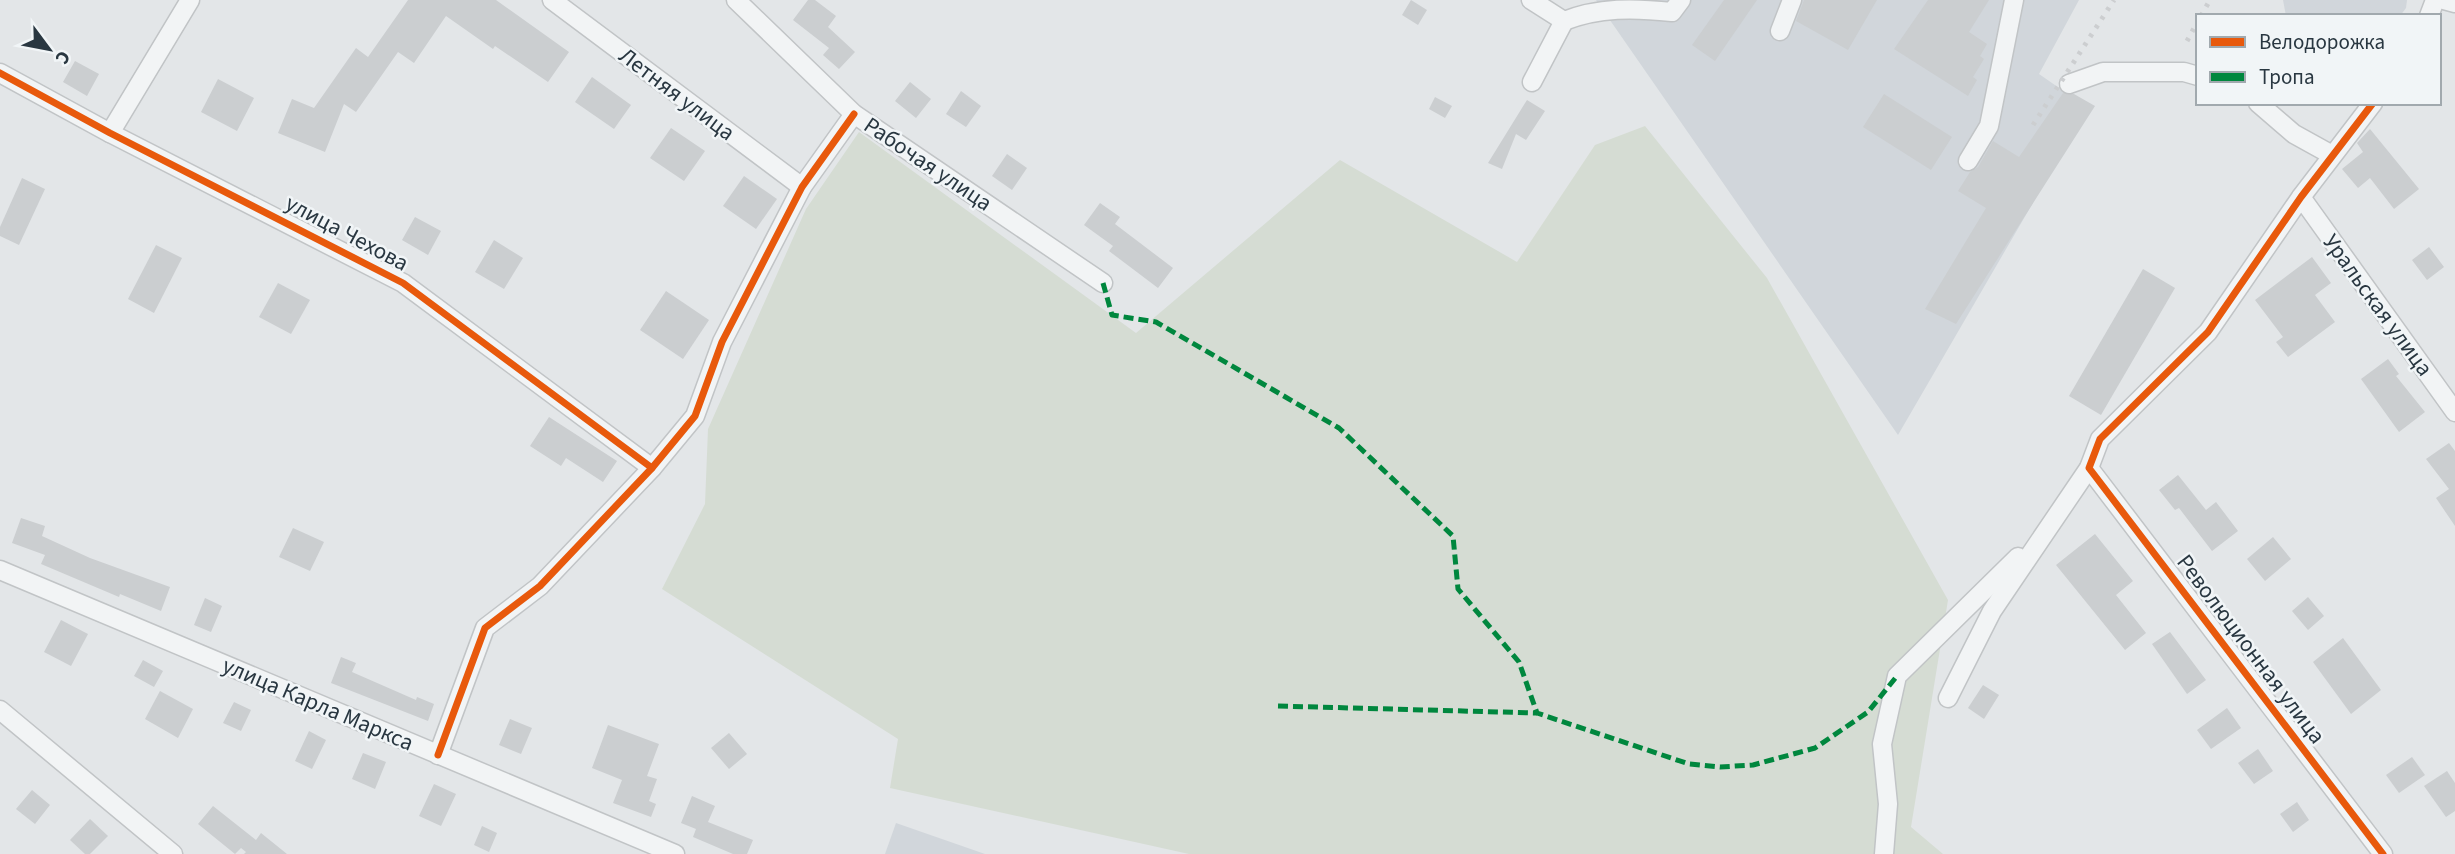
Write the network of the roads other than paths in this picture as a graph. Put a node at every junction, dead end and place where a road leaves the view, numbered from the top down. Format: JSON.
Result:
{"nodes":[{"id":1,"x":190,"y":0,"type":"edge"},
{"id":2,"x":552,"y":0,"type":"edge"},
{"id":3,"x":736,"y":0,"type":"edge"},
{"id":4,"x":1531,"y":0,"type":"edge"},
{"id":5,"x":1792,"y":0,"type":"edge"},
{"id":6,"x":2014,"y":0,"type":"edge"},
{"id":7,"x":2444,"y":0,"type":"edge"},
{"id":8,"x":2455,"y":4,"type":"edge"},
{"id":9,"x":1677,"y":6,"type":"edge"},
{"id":10,"x":1564,"y":21,"type":"junction"},
{"id":11,"x":1780,"y":31,"type":"dead end"},
{"id":12,"x":0,"y":73,"type":"edge"},
{"id":13,"x":2196,"y":75,"type":"edge"},
{"id":14,"x":1531,"y":82,"type":"dead end"},
{"id":15,"x":2069,"y":84,"type":"dead end"},
{"id":16,"x":2260,"y":105,"type":"edge"},
{"id":17,"x":2371,"y":105,"type":"edge"},
{"id":18,"x":854,"y":114,"type":"junction"},
{"id":19,"x":110,"y":133,"type":"junction"},
{"id":20,"x":2332,"y":155,"type":"junction"},
{"id":21,"x":1968,"y":161,"type":"dead end"},
{"id":22,"x":802,"y":187,"type":"junction"},
{"id":23,"x":2301,"y":197,"type":"junction"},
{"id":24,"x":1103,"y":283,"type":"dead end"},
{"id":25,"x":2455,"y":412,"type":"edge"},
{"id":26,"x":652,"y":468,"type":"junction"},
{"id":27,"x":2089,"y":468,"type":"junction"},
{"id":28,"x":2046,"y":530,"type":"junction"},
{"id":29,"x":0,"y":570,"type":"edge"},
{"id":30,"x":1948,"y":698,"type":"dead end"},
{"id":31,"x":0,"y":710,"type":"edge"},
{"id":32,"x":438,"y":755,"type":"junction"},
{"id":33,"x":173,"y":854,"type":"edge"},
{"id":34,"x":675,"y":854,"type":"edge"},
{"id":35,"x":1884,"y":854,"type":"edge"},
{"id":36,"x":2383,"y":854,"type":"edge"}],
"edges":[{"from":1,"to":19,"type":"street"},
{"from":2,"to":22,"type":"street","name":"Летняя улица"},
{"from":3,"to":18,"type":"street","name":"Рабочая улица"},
{"from":4,"to":10,"type":"street"},
{"from":5,"to":11,"type":"street"},
{"from":6,"to":21,"type":"street"},
{"from":7,"to":8,"type":"street"},
{"from":9,"to":10,"type":"street"},
{"from":10,"to":14,"type":"street"},
{"from":12,"to":19,"type":"street","name":"улица Чехова"},
{"from":13,"to":15,"type":"street"},
{"from":16,"to":20,"type":"street"},
{"from":17,"to":20,"type":"street"},
{"from":18,"to":22,"type":"street"},
{"from":18,"to":24,"type":"street","name":"Рабочая улица"},
{"from":19,"to":26,"type":"street","name":"улица Чехова"},
{"from":20,"to":23,"type":"street"},
{"from":22,"to":26,"type":"street"},
{"from":23,"to":25,"type":"street","name":"Уральская улица"},
{"from":23,"to":27,"type":"street"},
{"from":26,"to":32,"type":"street"},
{"from":27,"to":28,"type":"street"},
{"from":27,"to":36,"type":"street","name":"Революционная улица"},
{"from":28,"to":30,"type":"street"},
{"from":28,"to":35,"type":"street"},
{"from":29,"to":32,"type":"street","name":"улица Карла Маркса"},
{"from":31,"to":33,"type":"street"},
{"from":32,"to":34,"type":"street","name":"улица Карла Маркса"}]}
